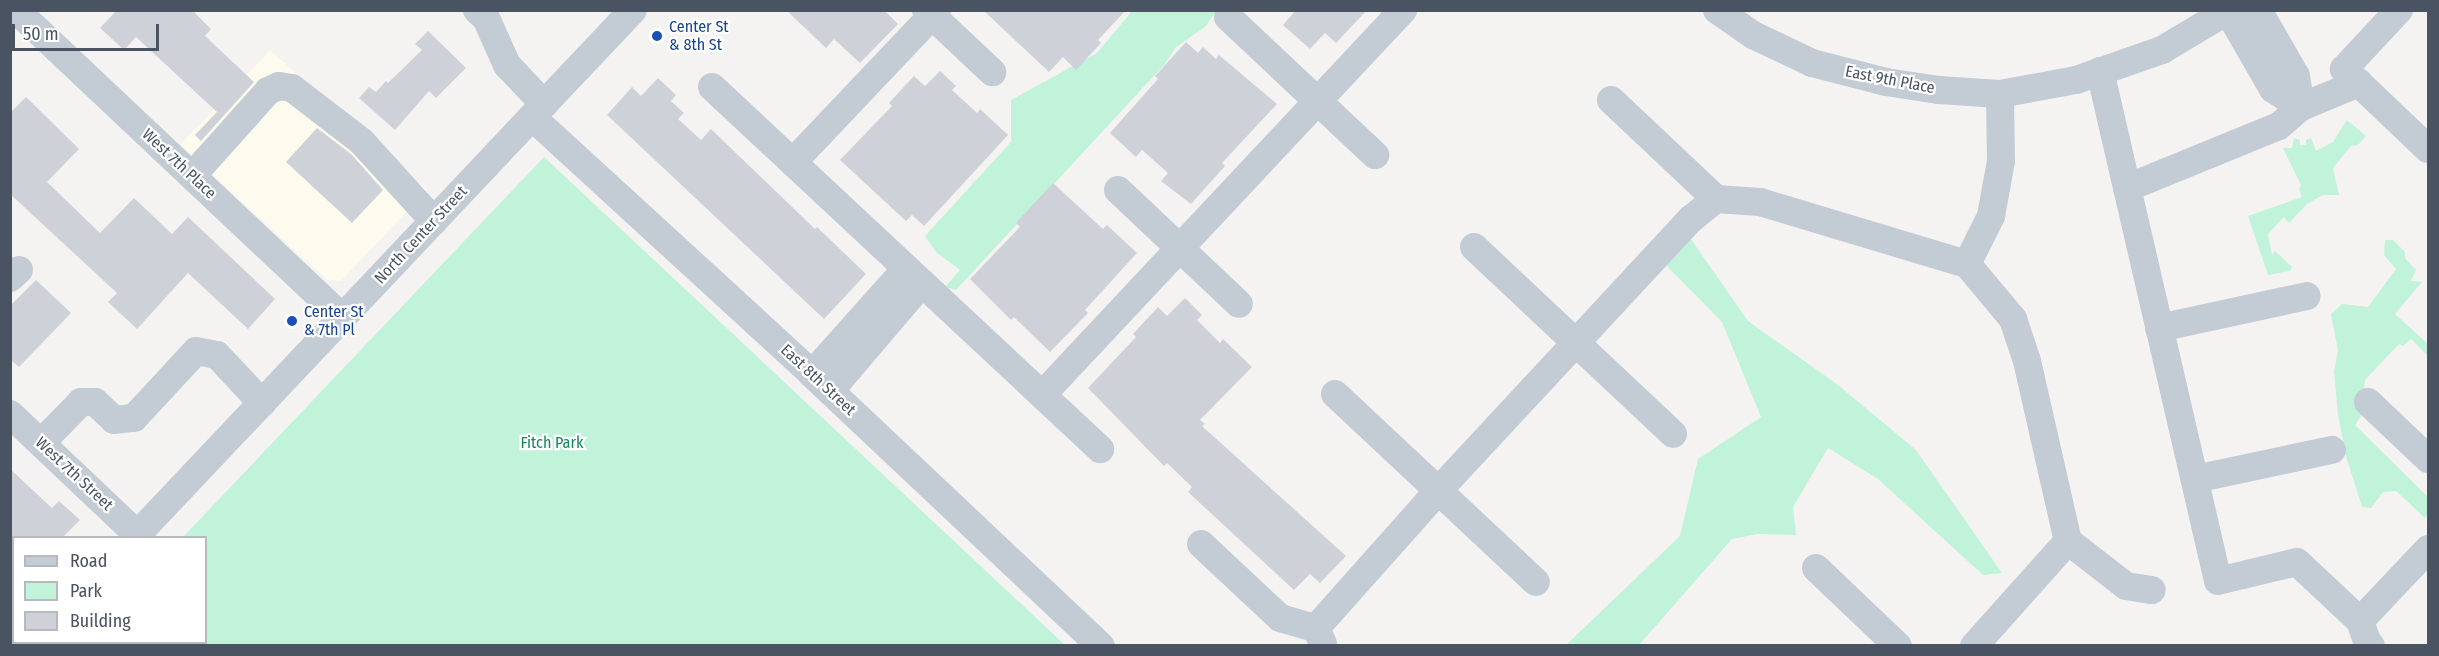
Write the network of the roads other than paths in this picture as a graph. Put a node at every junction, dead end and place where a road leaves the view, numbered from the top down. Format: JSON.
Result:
{"nodes":[{"id":1,"x":16,"y":10,"type":"edge"},
{"id":2,"x":477,"y":10,"type":"edge"},
{"id":3,"x":633,"y":10,"type":"edge"},
{"id":4,"x":1403,"y":10,"type":"edge"},
{"id":5,"x":1717,"y":10,"type":"edge"},
{"id":6,"x":2258,"y":10,"type":"edge"},
{"id":7,"x":2399,"y":10,"type":"edge"},
{"id":8,"x":2228,"y":11,"type":"edge"},
{"id":9,"x":932,"y":12,"type":"edge"},
{"id":10,"x":1228,"y":17,"type":"dead end"},
{"id":11,"x":992,"y":72,"type":"dead end"},
{"id":12,"x":2088,"y":75,"type":"junction"},
{"id":13,"x":2359,"y":83,"type":"junction"},
{"id":14,"x":712,"y":87,"type":"dead end"},
{"id":15,"x":2000,"y":94,"type":"junction"},
{"id":16,"x":1611,"y":100,"type":"dead end"},
{"id":17,"x":1318,"y":101,"type":"junction"},
{"id":18,"x":2301,"y":107,"type":"junction"},
{"id":19,"x":538,"y":111,"type":"junction"},
{"id":20,"x":2428,"y":149,"type":"edge"},
{"id":21,"x":1375,"y":154,"type":"dead end"},
{"id":22,"x":793,"y":162,"type":"junction"},
{"id":23,"x":192,"y":176,"type":"junction"},
{"id":24,"x":2127,"y":188,"type":"junction"},
{"id":25,"x":1118,"y":190,"type":"dead end"},
{"id":26,"x":1716,"y":199,"type":"junction"},
{"id":27,"x":434,"y":222,"type":"junction"},
{"id":28,"x":1474,"y":247,"type":"dead end"},
{"id":29,"x":1180,"y":248,"type":"junction"},
{"id":30,"x":1967,"y":264,"type":"junction"},
{"id":31,"x":914,"y":276,"type":"junction"},
{"id":32,"x":2307,"y":296,"type":"dead end"},
{"id":33,"x":1239,"y":304,"type":"dead end"},
{"id":34,"x":343,"y":318,"type":"junction"},
{"id":35,"x":2159,"y":328,"type":"junction"},
{"id":36,"x":1576,"y":343,"type":"junction"},
{"id":37,"x":821,"y":382,"type":"junction"},
{"id":38,"x":1335,"y":394,"type":"dead end"},
{"id":39,"x":1042,"y":395,"type":"junction"},
{"id":40,"x":2368,"y":402,"type":"dead end"},
{"id":41,"x":262,"y":403,"type":"junction"},
{"id":42,"x":10,"y":414,"type":"edge"},
{"id":43,"x":1673,"y":434,"type":"dead end"},
{"id":44,"x":41,"y":443,"type":"junction"},
{"id":45,"x":1100,"y":449,"type":"dead end"},
{"id":46,"x":2332,"y":450,"type":"dead end"},
{"id":47,"x":2428,"y":459,"type":"edge"},
{"id":48,"x":2195,"y":480,"type":"junction"},
{"id":49,"x":1438,"y":491,"type":"junction"},
{"id":50,"x":136,"y":536,"type":"edge"},
{"id":51,"x":2068,"y":541,"type":"junction"},
{"id":52,"x":1201,"y":544,"type":"dead end"},
{"id":53,"x":2428,"y":549,"type":"edge"},
{"id":54,"x":1816,"y":568,"type":"dead end"},
{"id":55,"x":1536,"y":582,"type":"dead end"},
{"id":56,"x":2152,"y":590,"type":"dead end"},
{"id":57,"x":2366,"y":633,"type":"edge"},
{"id":58,"x":1320,"y":637,"type":"edge"},
{"id":59,"x":1101,"y":645,"type":"edge"},
{"id":60,"x":1898,"y":645,"type":"edge"},
{"id":61,"x":1974,"y":645,"type":"edge"}],
"edges":[{"from":1,"to":23,"type":"street","name":"West 7th Place"},
{"from":2,"to":19,"type":"street","name":"East 8th Street"},
{"from":3,"to":19,"type":"street","name":"North Center Street"},
{"from":4,"to":17,"type":"street"},
{"from":5,"to":15,"type":"street","name":"East 9th Place"},
{"from":6,"to":18,"type":"street"},
{"from":7,"to":13,"type":"street"},
{"from":8,"to":12,"type":"street","name":"East 9th Place"},
{"from":8,"to":18,"type":"street"},
{"from":9,"to":11,"type":"street"},
{"from":9,"to":22,"type":"street"},
{"from":10,"to":17,"type":"street"},
{"from":12,"to":15,"type":"street","name":"East 9th Place"},
{"from":12,"to":24,"type":"street"},
{"from":13,"to":18,"type":"street"},
{"from":13,"to":20,"type":"street"},
{"from":14,"to":22,"type":"street"},
{"from":15,"to":30,"type":"street"},
{"from":16,"to":26,"type":"street"},
{"from":17,"to":21,"type":"street"},
{"from":17,"to":29,"type":"street"},
{"from":18,"to":24,"type":"street"},
{"from":19,"to":27,"type":"street","name":"North Center Street"},
{"from":19,"to":37,"type":"street","name":"East 8th Street"},
{"from":22,"to":31,"type":"street"},
{"from":23,"to":27,"type":"street"},
{"from":23,"to":34,"type":"street","name":"West 7th Place"},
{"from":24,"to":35,"type":"street"},
{"from":25,"to":29,"type":"street"},
{"from":26,"to":30,"type":"street"},
{"from":26,"to":36,"type":"street"},
{"from":27,"to":34,"type":"street","name":"North Center Street"},
{"from":28,"to":36,"type":"street"},
{"from":29,"to":33,"type":"street"},
{"from":29,"to":39,"type":"street"},
{"from":30,"to":51,"type":"street"},
{"from":31,"to":37,"type":"street"},
{"from":31,"to":39,"type":"street"},
{"from":32,"to":35,"type":"street"},
{"from":34,"to":41,"type":"street","name":"North Center Street"},
{"from":35,"to":48,"type":"street"},
{"from":36,"to":43,"type":"street"},
{"from":36,"to":49,"type":"street"},
{"from":37,"to":59,"type":"street","name":"East 8th Street"},
{"from":38,"to":49,"type":"street"},
{"from":39,"to":45,"type":"street"},
{"from":40,"to":47,"type":"street"},
{"from":41,"to":44,"type":"street"},
{"from":41,"to":50,"type":"street","name":"North Center Street"},
{"from":42,"to":44,"type":"street","name":"West 7th Street"},
{"from":44,"to":50,"type":"street","name":"West 7th Street"},
{"from":46,"to":48,"type":"street"},
{"from":48,"to":57,"type":"street"},
{"from":49,"to":55,"type":"street"},
{"from":49,"to":58,"type":"street"},
{"from":51,"to":56,"type":"street"},
{"from":51,"to":61,"type":"street"},
{"from":52,"to":58,"type":"street"},
{"from":53,"to":57,"type":"street"},
{"from":54,"to":60,"type":"street"}]}
